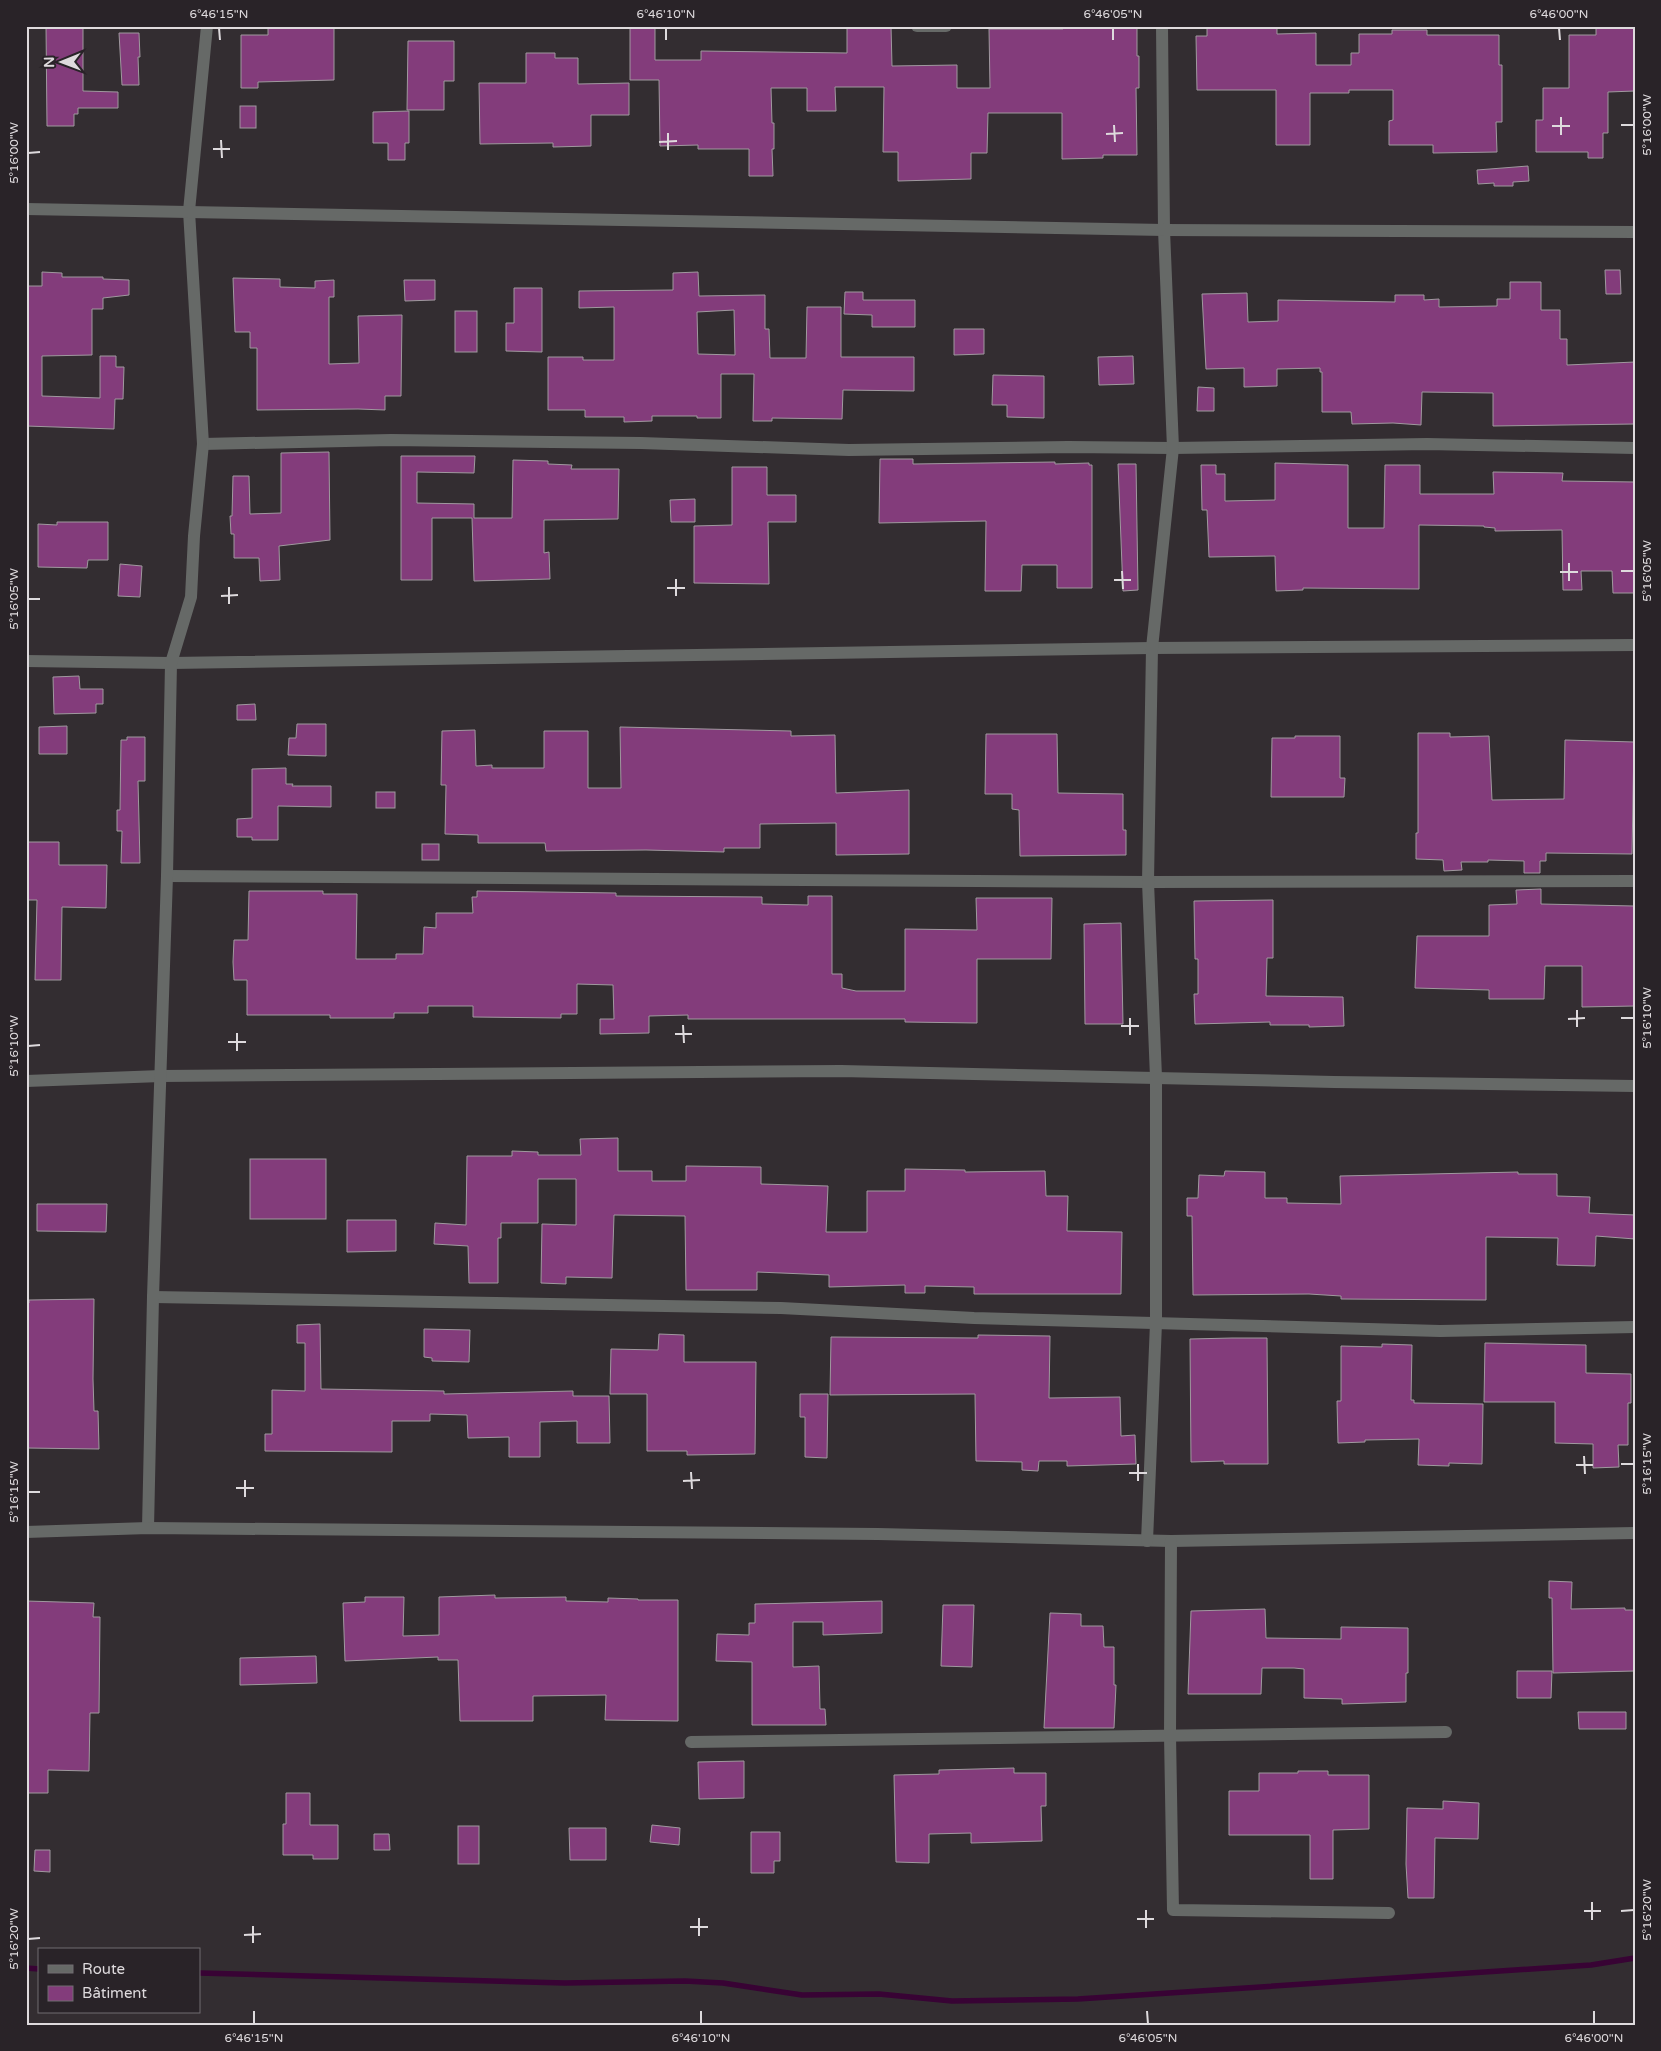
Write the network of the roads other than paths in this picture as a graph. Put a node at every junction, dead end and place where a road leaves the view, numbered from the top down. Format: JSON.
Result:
{"nodes":[{"id":1,"x":207,"y":26,"type":"edge"},
{"id":2,"x":917,"y":26,"type":"edge"},
{"id":3,"x":946,"y":26,"type":"edge"},
{"id":4,"x":1162,"y":26,"type":"edge"},
{"id":5,"x":26,"y":209,"type":"edge"},
{"id":6,"x":189,"y":211,"type":"junction"},
{"id":7,"x":1164,"y":230,"type":"junction"},
{"id":8,"x":1635,"y":232,"type":"edge"},
{"id":9,"x":203,"y":444,"type":"junction"},
{"id":10,"x":1173,"y":448,"type":"junction"},
{"id":11,"x":1635,"y":448,"type":"edge"},
{"id":12,"x":1635,"y":645,"type":"edge"},
{"id":13,"x":1152,"y":648,"type":"junction"},
{"id":14,"x":26,"y":661,"type":"edge"},
{"id":15,"x":172,"y":663,"type":"junction"},
{"id":16,"x":167,"y":876,"type":"junction"},
{"id":17,"x":1635,"y":881,"type":"edge"},
{"id":18,"x":1148,"y":882,"type":"junction"},
{"id":19,"x":161,"y":1076,"type":"junction"},
{"id":20,"x":1156,"y":1078,"type":"junction"},
{"id":21,"x":26,"y":1081,"type":"edge"},
{"id":22,"x":1635,"y":1086,"type":"edge"},
{"id":23,"x":153,"y":1296,"type":"junction"},
{"id":24,"x":1156,"y":1323,"type":"junction"},
{"id":25,"x":1635,"y":1327,"type":"edge"},
{"id":26,"x":148,"y":1528,"type":"junction"},
{"id":27,"x":26,"y":1532,"type":"edge"},
{"id":28,"x":1635,"y":1533,"type":"edge"},
{"id":29,"x":1147,"y":1540,"type":"junction"},
{"id":30,"x":1171,"y":1541,"type":"junction"},
{"id":31,"x":1446,"y":1732,"type":"dead end"},
{"id":32,"x":1170,"y":1735,"type":"junction"},
{"id":33,"x":691,"y":1742,"type":"dead end"},
{"id":34,"x":1389,"y":1913,"type":"dead end"}],
"edges":[{"from":1,"to":6,"type":"street"},
{"from":2,"to":3,"type":"street"},
{"from":4,"to":7,"type":"street"},
{"from":5,"to":6,"type":"street"},
{"from":6,"to":7,"type":"street"},
{"from":6,"to":9,"type":"street"},
{"from":7,"to":8,"type":"street"},
{"from":7,"to":10,"type":"street"},
{"from":9,"to":10,"type":"street"},
{"from":9,"to":15,"type":"street"},
{"from":10,"to":11,"type":"street"},
{"from":10,"to":13,"type":"street"},
{"from":12,"to":13,"type":"street"},
{"from":13,"to":15,"type":"street"},
{"from":13,"to":18,"type":"street"},
{"from":14,"to":15,"type":"street"},
{"from":15,"to":16,"type":"street"},
{"from":16,"to":18,"type":"street"},
{"from":16,"to":19,"type":"street"},
{"from":17,"to":18,"type":"street"},
{"from":18,"to":20,"type":"street"},
{"from":19,"to":20,"type":"street"},
{"from":19,"to":21,"type":"street"},
{"from":19,"to":23,"type":"street"},
{"from":20,"to":22,"type":"street"},
{"from":20,"to":24,"type":"street"},
{"from":23,"to":24,"type":"street"},
{"from":23,"to":26,"type":"street"},
{"from":24,"to":25,"type":"street"},
{"from":24,"to":29,"type":"street"},
{"from":26,"to":27,"type":"street"},
{"from":26,"to":29,"type":"street"},
{"from":28,"to":30,"type":"street"},
{"from":29,"to":30,"type":"street"},
{"from":30,"to":32,"type":"street"},
{"from":31,"to":32,"type":"street"},
{"from":32,"to":33,"type":"street"},
{"from":32,"to":34,"type":"street"}]}
